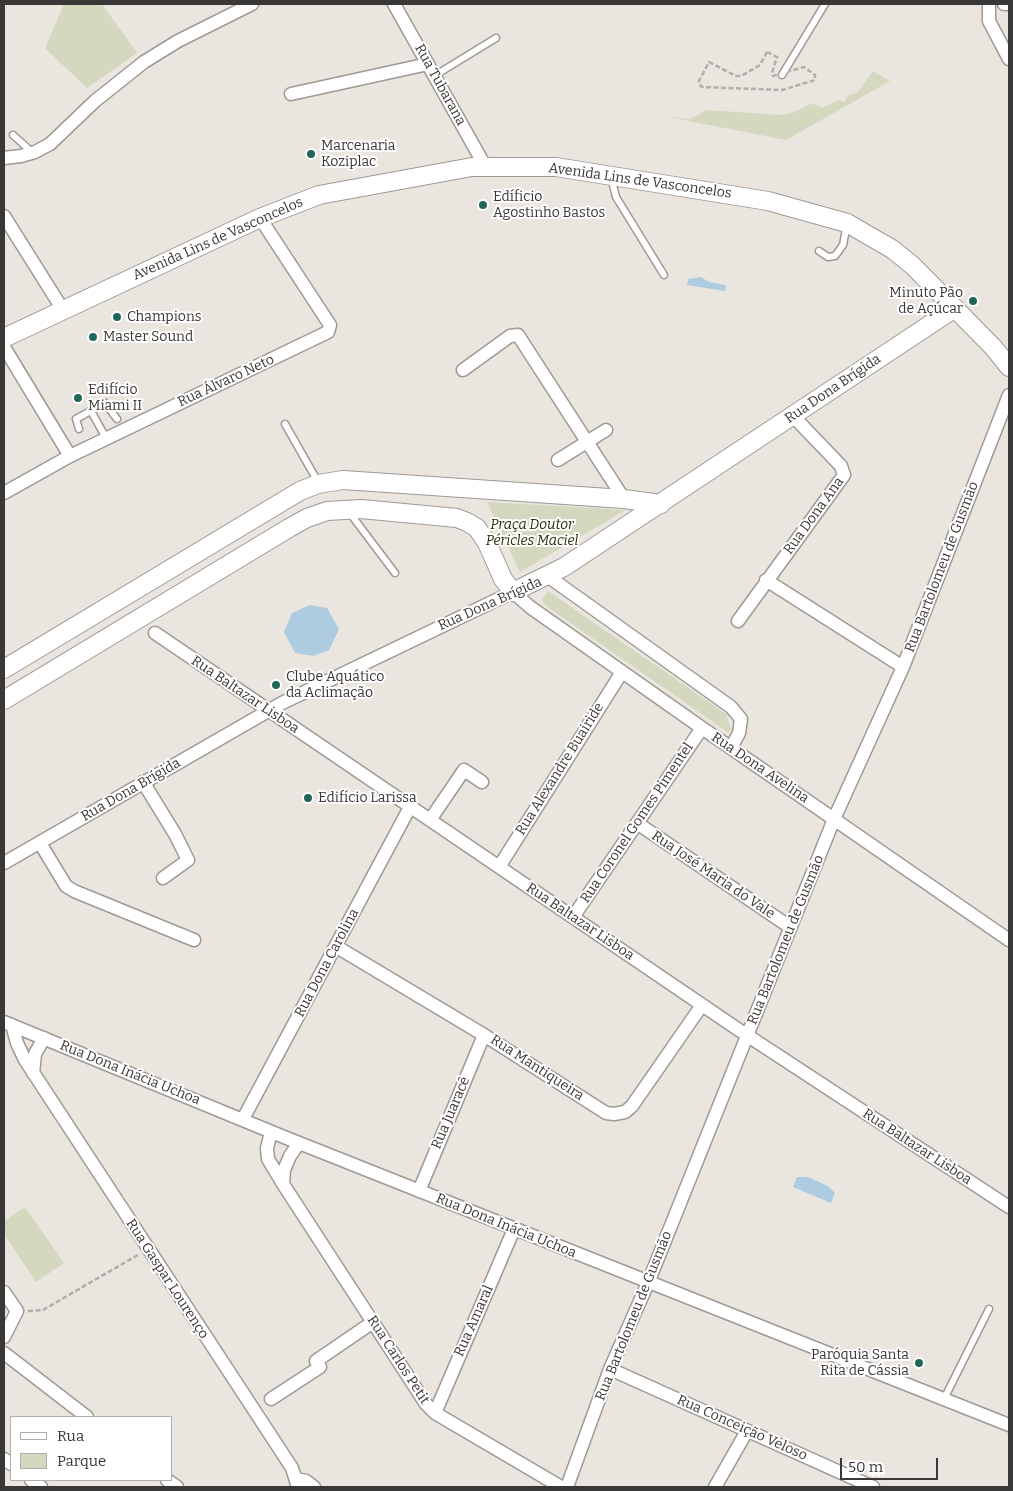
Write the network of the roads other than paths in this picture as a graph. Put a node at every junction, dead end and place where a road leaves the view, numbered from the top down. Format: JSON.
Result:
{"nodes":[{"id":1,"x":252,"y":4,"type":"edge"},
{"id":2,"x":394,"y":4,"type":"edge"},
{"id":3,"x":825,"y":4,"type":"edge"},
{"id":4,"x":989,"y":4,"type":"edge"},
{"id":5,"x":1004,"y":4,"type":"edge"},
{"id":6,"x":1009,"y":4,"type":"edge"},
{"id":7,"x":496,"y":38,"type":"dead end"},
{"id":8,"x":1009,"y":59,"type":"edge"},
{"id":9,"x":428,"y":64,"type":"junction"},
{"id":10,"x":782,"y":75,"type":"road end"},
{"id":11,"x":434,"y":76,"type":"junction"},
{"id":12,"x":291,"y":94,"type":"dead end"},
{"id":13,"x":12,"y":135,"type":"dead end"},
{"id":14,"x":33,"y":153,"type":"junction"},
{"id":15,"x":4,"y":158,"type":"edge"},
{"id":16,"x":485,"y":166,"type":"junction"},
{"id":17,"x":610,"y":176,"type":"junction"},
{"id":18,"x":4,"y":216,"type":"edge"},
{"id":19,"x":260,"y":218,"type":"junction"},
{"id":20,"x":847,"y":223,"type":"junction"},
{"id":21,"x":819,"y":251,"type":"dead end"},
{"id":22,"x":664,"y":275,"type":"dead end"},
{"id":23,"x":955,"y":308,"type":"junction"},
{"id":24,"x":63,"y":310,"type":"junction"},
{"id":25,"x":4,"y":338,"type":"edge"},
{"id":26,"x":4,"y":346,"type":"edge"},
{"id":27,"x":1009,"y":367,"type":"edge"},
{"id":28,"x":463,"y":370,"type":"dead end"},
{"id":29,"x":1009,"y":395,"type":"edge"},
{"id":30,"x":90,"y":411,"type":"junction"},
{"id":31,"x":793,"y":416,"type":"junction"},
{"id":32,"x":117,"y":418,"type":"dead end"},
{"id":33,"x":285,"y":424,"type":"dead end"},
{"id":34,"x":79,"y":429,"type":"dead end"},
{"id":35,"x":606,"y":430,"type":"dead end"},
{"id":36,"x":106,"y":438,"type":"junction"},
{"id":37,"x":587,"y":442,"type":"junction"},
{"id":38,"x":70,"y":456,"type":"junction"},
{"id":39,"x":558,"y":460,"type":"dead end"},
{"id":40,"x":318,"y":484,"type":"junction"},
{"id":41,"x":4,"y":493,"type":"edge"},
{"id":42,"x":624,"y":499,"type":"junction"},
{"id":43,"x":660,"y":504,"type":"junction"},
{"id":44,"x":347,"y":509,"type":"junction"},
{"id":45,"x":395,"y":572,"type":"dead end"},
{"id":46,"x":549,"y":577,"type":"junction"},
{"id":47,"x":766,"y":580,"type":"junction"},
{"id":48,"x":513,"y":592,"type":"junction"},
{"id":49,"x":738,"y":622,"type":"dead end"},
{"id":50,"x":155,"y":633,"type":"dead end"},
{"id":51,"x":903,"y":667,"type":"junction"},
{"id":52,"x":4,"y":669,"type":"edge"},
{"id":53,"x":622,"y":672,"type":"junction"},
{"id":54,"x":4,"y":700,"type":"edge"},
{"id":55,"x":269,"y":711,"type":"junction"},
{"id":56,"x":702,"y":728,"type":"junction"},
{"id":57,"x":732,"y":748,"type":"junction"},
{"id":58,"x":143,"y":782,"type":"junction"},
{"id":59,"x":482,"y":782,"type":"dead end"},
{"id":60,"x":410,"y":807,"type":"junction"},
{"id":61,"x":834,"y":819,"type":"junction"},
{"id":62,"x":430,"y":820,"type":"junction"},
{"id":63,"x":636,"y":823,"type":"junction"},
{"id":64,"x":40,"y":842,"type":"junction"},
{"id":65,"x":4,"y":863,"type":"edge"},
{"id":66,"x":498,"y":866,"type":"junction"},
{"id":67,"x":163,"y":878,"type":"dead end"},
{"id":68,"x":573,"y":917,"type":"junction"},
{"id":69,"x":790,"y":927,"type":"junction"},
{"id":70,"x":194,"y":940,"type":"dead end"},
{"id":71,"x":1009,"y":940,"type":"edge"},
{"id":72,"x":336,"y":947,"type":"junction"},
{"id":73,"x":702,"y":1005,"type":"junction"},
{"id":74,"x":8,"y":1024,"type":"edge"},
{"id":75,"x":484,"y":1035,"type":"junction"},
{"id":76,"x":748,"y":1035,"type":"junction"},
{"id":77,"x":44,"y":1038,"type":"junction"},
{"id":78,"x":33,"y":1073,"type":"junction"},
{"id":79,"x":243,"y":1119,"type":"junction"},
{"id":80,"x":271,"y":1132,"type":"junction"},
{"id":81,"x":299,"y":1143,"type":"junction"},
{"id":82,"x":283,"y":1184,"type":"junction"},
{"id":83,"x":419,"y":1191,"type":"junction"},
{"id":84,"x":1009,"y":1207,"type":"edge"},
{"id":85,"x":514,"y":1229,"type":"junction"},
{"id":86,"x":648,"y":1283,"type":"junction"},
{"id":87,"x":4,"y":1292,"type":"edge"},
{"id":88,"x":989,"y":1309,"type":"dead end"},
{"id":89,"x":373,"y":1322,"type":"junction"},
{"id":90,"x":4,"y":1337,"type":"edge"},
{"id":91,"x":4,"y":1353,"type":"edge"},
{"id":92,"x":610,"y":1369,"type":"junction"},
{"id":93,"x":271,"y":1399,"type":"dead end"},
{"id":94,"x":944,"y":1399,"type":"junction"},
{"id":95,"x":435,"y":1413,"type":"junction"},
{"id":96,"x":86,"y":1416,"type":"edge"},
{"id":97,"x":1009,"y":1425,"type":"edge"},
{"id":98,"x":747,"y":1431,"type":"junction"},
{"id":99,"x":297,"y":1483,"type":"edge"},
{"id":100,"x":314,"y":1487,"type":"edge"},
{"id":101,"x":561,"y":1487,"type":"edge"},
{"id":102,"x":567,"y":1487,"type":"edge"},
{"id":103,"x":715,"y":1487,"type":"edge"},
{"id":104,"x":873,"y":1487,"type":"edge"}],
"edges":[{"from":1,"to":14,"type":"street"},
{"from":2,"to":9,"type":"street","name":"Rua Tubarana"},
{"from":3,"to":10,"type":"lane"},
{"from":4,"to":8,"type":"street"},
{"from":5,"to":6,"type":"street"},
{"from":7,"to":11,"type":"lane"},
{"from":9,"to":11,"type":"street","name":"Rua Tubarana"},
{"from":9,"to":12,"type":"street"},
{"from":11,"to":16,"type":"street","name":"Rua Tubarana"},
{"from":13,"to":14,"type":"lane"},
{"from":14,"to":15,"type":"street"},
{"from":16,"to":17,"type":"street","name":"Avenida Lins de Vasconcelos"},
{"from":16,"to":19,"type":"street","name":"Avenida Lins de Vasconcelos"},
{"from":17,"to":20,"type":"street","name":"Avenida Lins de Vasconcelos"},
{"from":17,"to":22,"type":"lane"},
{"from":18,"to":24,"type":"street"},
{"from":19,"to":24,"type":"street","name":"Avenida Lins de Vasconcelos"},
{"from":19,"to":36,"type":"street","name":"Rua Álvaro Neto"},
{"from":20,"to":21,"type":"lane"},
{"from":20,"to":23,"type":"street","name":"Avenida Lins de Vasconcelos"},
{"from":23,"to":27,"type":"street","name":"Avenida Lins de Vasconcelos"},
{"from":23,"to":31,"type":"street","name":"Rua Dona Brígida"},
{"from":24,"to":25,"type":"street","name":"Avenida Lins de Vasconcelos"},
{"from":26,"to":38,"type":"street"},
{"from":28,"to":37,"type":"street"},
{"from":29,"to":51,"type":"street","name":"Rua Bartolomeu de Gusmão"},
{"from":30,"to":32,"type":"lane"},
{"from":30,"to":34,"type":"lane"},
{"from":30,"to":36,"type":"lane"},
{"from":31,"to":43,"type":"street","name":"Rua Dona Brígida"},
{"from":31,"to":47,"type":"street","name":"Rua Dona Ana"},
{"from":33,"to":40,"type":"lane"},
{"from":35,"to":37,"type":"street"},
{"from":36,"to":38,"type":"street","name":"Rua Álvaro Neto"},
{"from":37,"to":39,"type":"street"},
{"from":37,"to":42,"type":"street"},
{"from":38,"to":41,"type":"street","name":"Rua Álvaro Neto"},
{"from":40,"to":42,"type":"street"},
{"from":40,"to":52,"type":"street"},
{"from":42,"to":43,"type":"street"},
{"from":43,"to":46,"type":"street","name":"Rua Dona Brígida"},
{"from":44,"to":45,"type":"lane"},
{"from":44,"to":48,"type":"street"},
{"from":44,"to":54,"type":"street"},
{"from":46,"to":48,"type":"street","name":"Rua Dona Brígida"},
{"from":46,"to":57,"type":"street"},
{"from":47,"to":49,"type":"street","name":"Rua Dona Ana"},
{"from":47,"to":51,"type":"street"},
{"from":48,"to":53,"type":"street","name":"Rua Dona Avelina"},
{"from":48,"to":55,"type":"street","name":"Rua Dona Brígida"},
{"from":50,"to":55,"type":"street","name":"Rua Baltazar Lisboa"},
{"from":51,"to":61,"type":"street","name":"Rua Bartolomeu de Gusmão"},
{"from":53,"to":56,"type":"street","name":"Rua Dona Avelina"},
{"from":53,"to":66,"type":"street","name":"Rua Alexandre Buairide"},
{"from":55,"to":58,"type":"street","name":"Rua Dona Brígida"},
{"from":55,"to":60,"type":"street","name":"Rua Baltazar Lisboa"},
{"from":56,"to":57,"type":"street","name":"Rua Dona Avelina"},
{"from":56,"to":63,"type":"street","name":"Rua Coronel Gomes Pimentel"},
{"from":57,"to":61,"type":"street","name":"Rua Dona Avelina"},
{"from":58,"to":64,"type":"street","name":"Rua Dona Brígida"},
{"from":58,"to":67,"type":"street"},
{"from":59,"to":62,"type":"street"},
{"from":60,"to":62,"type":"street","name":"Rua Baltazar Lisboa"},
{"from":60,"to":72,"type":"street","name":"Rua Dona Carolina"},
{"from":61,"to":69,"type":"street","name":"Rua Bartolomeu de Gusmão"},
{"from":61,"to":71,"type":"street","name":"Rua Dona Avelina"},
{"from":62,"to":66,"type":"street","name":"Rua Baltazar Lisboa"},
{"from":63,"to":68,"type":"street","name":"Rua Coronel Gomes Pimentel"},
{"from":63,"to":69,"type":"street","name":"Rua José Maria do Vale"},
{"from":64,"to":65,"type":"street","name":"Rua Dona Brígida"},
{"from":64,"to":70,"type":"street"},
{"from":66,"to":68,"type":"street","name":"Rua Baltazar Lisboa"},
{"from":68,"to":73,"type":"street","name":"Rua Baltazar Lisboa"},
{"from":69,"to":76,"type":"street","name":"Rua Bartolomeu de Gusmão"},
{"from":72,"to":75,"type":"street","name":"Rua Mantiqueira"},
{"from":72,"to":79,"type":"street","name":"Rua Dona Carolina"},
{"from":73,"to":75,"type":"street","name":"Rua Mantiqueira"},
{"from":73,"to":76,"type":"street","name":"Rua Baltazar Lisboa"},
{"from":74,"to":77,"type":"street","name":"Rua Dona Inácia Uchoa"},
{"from":74,"to":78,"type":"street","name":"Rua Gaspar Lourenço"},
{"from":75,"to":83,"type":"street","name":"Rua Juaracê"},
{"from":76,"to":84,"type":"street","name":"Rua Baltazar Lisboa"},
{"from":76,"to":86,"type":"street","name":"Rua Bartolomeu de Gusmão"},
{"from":77,"to":78,"type":"street"},
{"from":77,"to":79,"type":"street","name":"Rua Dona Inácia Uchoa"},
{"from":78,"to":99,"type":"street","name":"Rua Gaspar Lourenço"},
{"from":79,"to":80,"type":"street","name":"Rua Dona Inácia Uchoa"},
{"from":80,"to":81,"type":"street","name":"Rua Dona Inácia Uchoa"},
{"from":80,"to":82,"type":"street","name":"Rua Carlos Petit"},
{"from":81,"to":82,"type":"street"},
{"from":81,"to":83,"type":"street","name":"Rua Dona Inácia Uchoa"},
{"from":82,"to":89,"type":"street","name":"Rua Carlos Petit"},
{"from":83,"to":85,"type":"street","name":"Rua Dona Inácia Uchoa"},
{"from":85,"to":86,"type":"street","name":"Rua Dona Inácia Uchoa"},
{"from":85,"to":95,"type":"street","name":"Rua Amaral"},
{"from":86,"to":92,"type":"street","name":"Rua Bartolomeu de Gusmão"},
{"from":86,"to":94,"type":"street","name":"Rua Dona Inácia Uchoa"},
{"from":87,"to":90,"type":"street"},
{"from":88,"to":94,"type":"lane"},
{"from":89,"to":93,"type":"street"},
{"from":89,"to":95,"type":"street","name":"Rua Carlos Petit"},
{"from":91,"to":96,"type":"street"},
{"from":92,"to":98,"type":"street","name":"Rua Conceição Veloso"},
{"from":92,"to":102,"type":"street","name":"Rua Bartolomeu de Gusmão"},
{"from":94,"to":97,"type":"street","name":"Rua Dona Inácia Uchoa"},
{"from":95,"to":101,"type":"street","name":"Rua Carlos Petit"},
{"from":98,"to":103,"type":"street"},
{"from":98,"to":104,"type":"street","name":"Rua Conceição Veloso"},
{"from":99,"to":100,"type":"street"}]}
